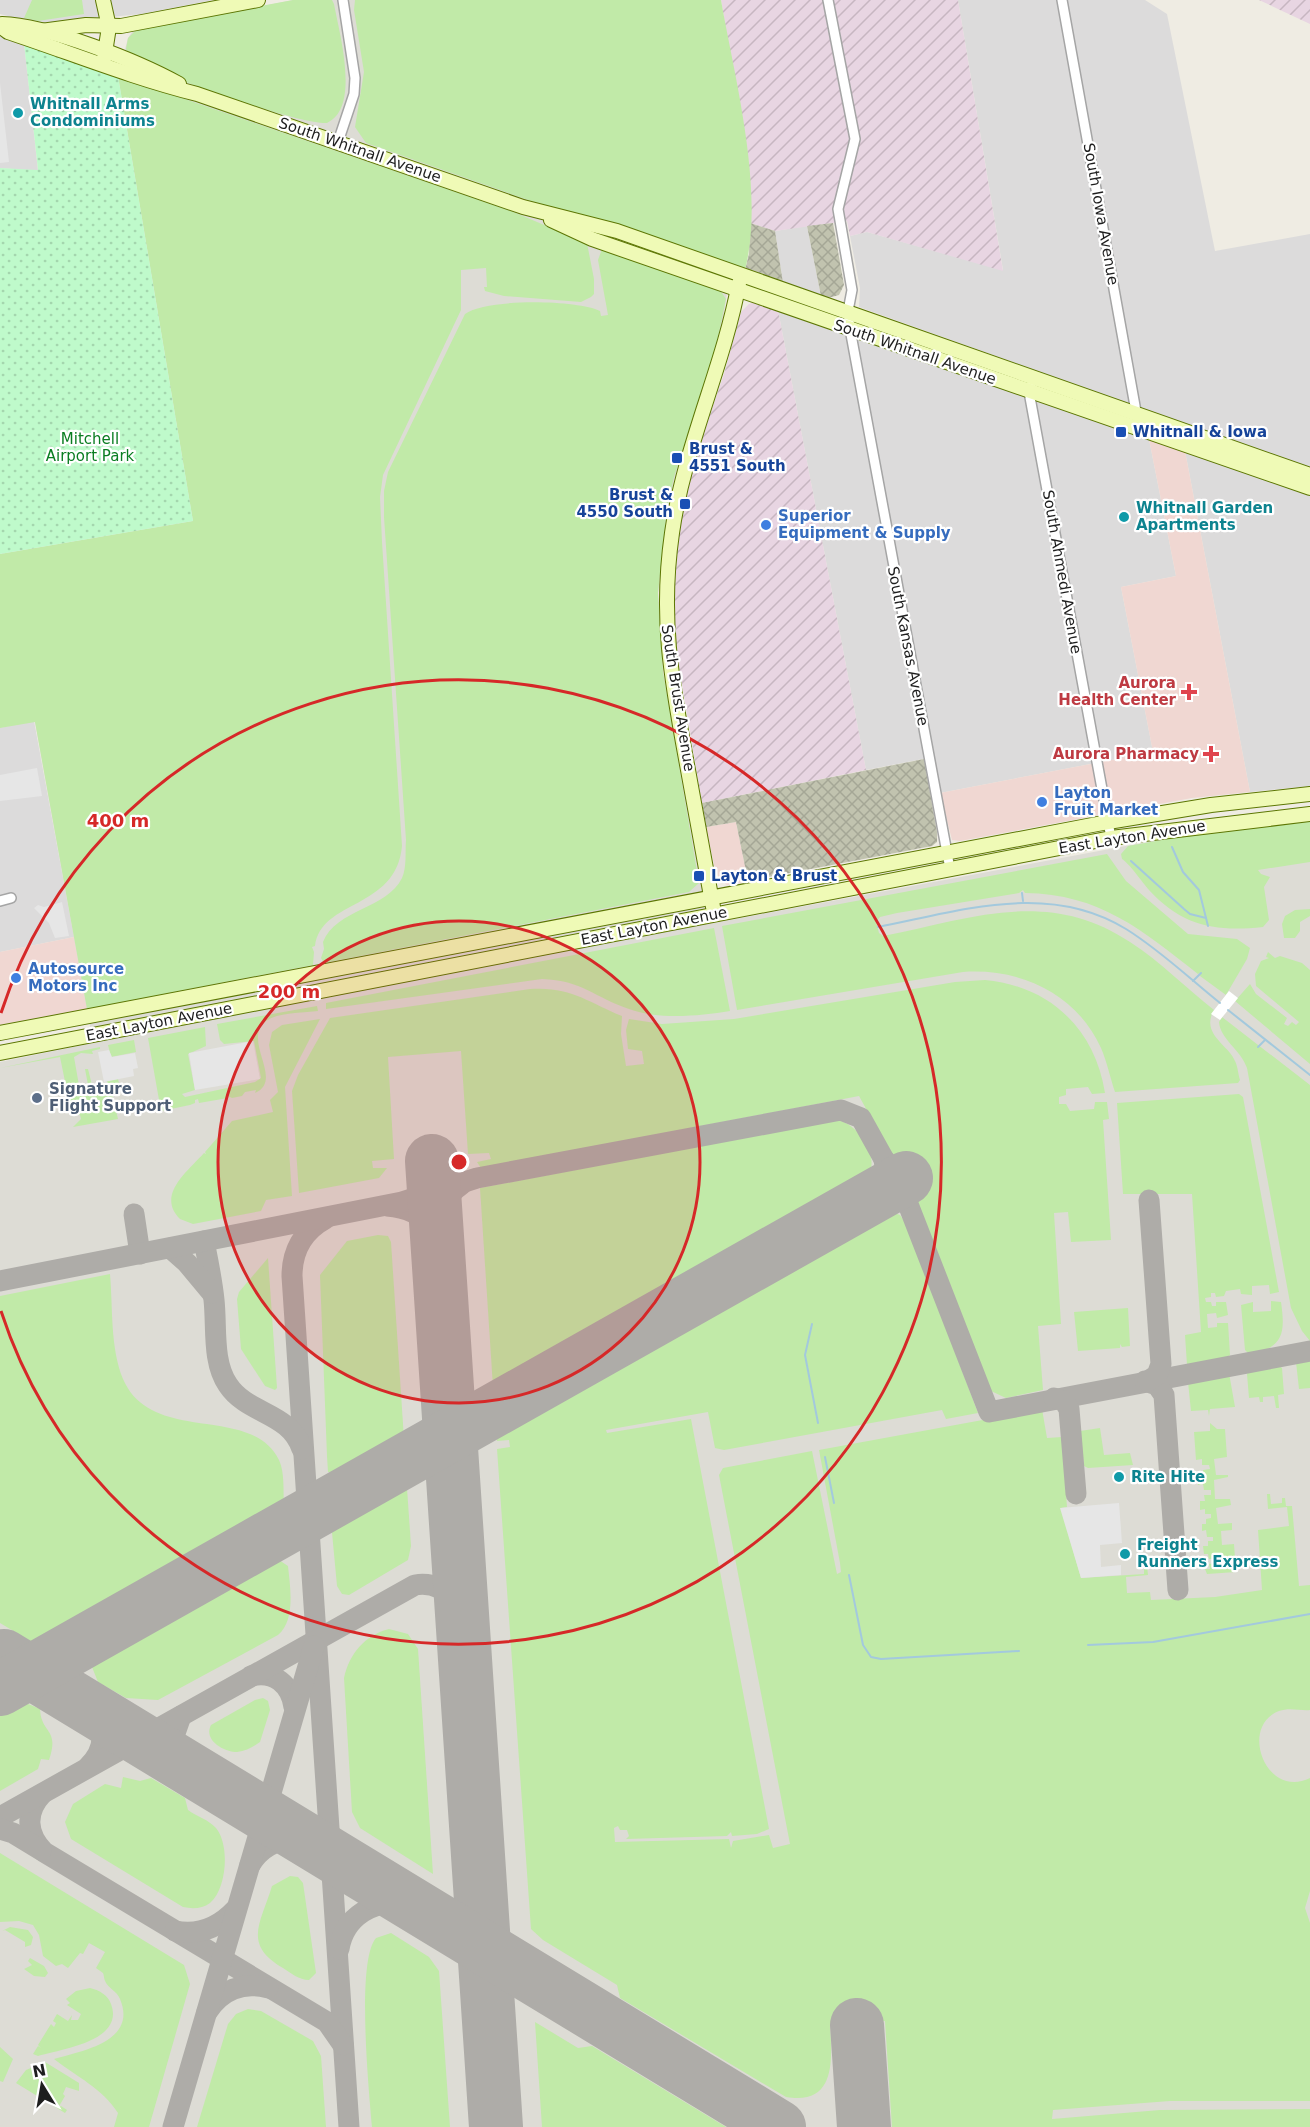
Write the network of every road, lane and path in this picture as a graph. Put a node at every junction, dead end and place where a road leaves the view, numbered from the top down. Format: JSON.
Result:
{"nodes":[{"id":1,"x":96,"y":0,"type":"edge"},
{"id":2,"x":103,"y":0,"type":"edge"},
{"id":3,"x":258,"y":0,"type":"edge"},
{"id":4,"x":343,"y":0,"type":"edge"},
{"id":5,"x":828,"y":0,"type":"edge"},
{"id":6,"x":1062,"y":0,"type":"edge"},
{"id":7,"x":0,"y":25,"type":"edge"},
{"id":8,"x":104,"y":27,"type":"junction"},
{"id":9,"x":41,"y":31,"type":"junction"},
{"id":10,"x":99,"y":56,"type":"junction"},
{"id":11,"x":338,"y":142,"type":"junction"},
{"id":12,"x":523,"y":207,"type":"junction"},
{"id":13,"x":741,"y":273,"type":"junction"},
{"id":14,"x":738,"y":290,"type":"junction"},
{"id":15,"x":848,"y":311,"type":"junction"},
{"id":16,"x":850,"y":329,"type":"junction"},
{"id":17,"x":952,"y":348,"type":"junction"},
{"id":18,"x":946,"y":363,"type":"junction"},
{"id":19,"x":1033,"y":378,"type":"junction"},
{"id":20,"x":1029,"y":392,"type":"junction"},
{"id":21,"x":1137,"y":412,"type":"junction"},
{"id":22,"x":1136,"y":428,"type":"junction"},
{"id":23,"x":1310,"y":475,"type":"edge"},
{"id":24,"x":1310,"y":488,"type":"edge"},
{"id":25,"x":1310,"y":794,"type":"edge"},
{"id":26,"x":1310,"y":814,"type":"edge"},
{"id":27,"x":1108,"y":822,"type":"junction"},
{"id":28,"x":1111,"y":838,"type":"junction"},
{"id":29,"x":947,"y":852,"type":"junction"},
{"id":30,"x":950,"y":869,"type":"junction"},
{"id":31,"x":712,"y":897,"type":"junction"},
{"id":32,"x":11,"y":898,"type":"dead end"},
{"id":33,"x":0,"y":901,"type":"edge"},
{"id":34,"x":715,"y":915,"type":"junction"},
{"id":35,"x":0,"y":1033,"type":"edge"},
{"id":36,"x":0,"y":1053,"type":"edge"}],
"edges":[{"from":1,"to":8,"type":"street"},
{"from":2,"to":8,"type":"street"},
{"from":3,"to":8,"type":"street"},
{"from":4,"to":11,"type":"street"},
{"from":5,"to":15,"type":"street","name":"South Kansas Avenue"},
{"from":6,"to":21,"type":"street","name":"South Iowa Avenue"},
{"from":7,"to":9,"type":"street","name":"South Whitnall Avenue"},
{"from":7,"to":10,"type":"street","name":"South Whitnall Avenue"},
{"from":8,"to":9,"type":"street"},
{"from":8,"to":10,"type":"street"},
{"from":9,"to":10,"type":"street","name":"South Whitnall Avenue"},
{"from":10,"to":11,"type":"street","name":"South Whitnall Avenue"},
{"from":11,"to":12,"type":"street","name":"South Whitnall Avenue"},
{"from":12,"to":13,"type":"street","name":"South Whitnall Avenue"},
{"from":12,"to":14,"type":"street","name":"South Whitnall Avenue"},
{"from":13,"to":14,"type":"street","name":"South Brust Avenue"},
{"from":13,"to":15,"type":"street","name":"South Whitnall Avenue"},
{"from":14,"to":16,"type":"street","name":"South Whitnall Avenue"},
{"from":14,"to":31,"type":"street","name":"South Brust Avenue"},
{"from":15,"to":16,"type":"street","name":"South Kansas Avenue"},
{"from":15,"to":17,"type":"street","name":"South Whitnall Avenue"},
{"from":16,"to":18,"type":"street","name":"South Whitnall Avenue"},
{"from":16,"to":29,"type":"street","name":"South Kansas Avenue"},
{"from":17,"to":18,"type":"street"},
{"from":17,"to":19,"type":"street","name":"South Whitnall Avenue"},
{"from":18,"to":20,"type":"street","name":"South Whitnall Avenue"},
{"from":19,"to":20,"type":"street","name":"South Ahmedi Avenue"},
{"from":19,"to":21,"type":"street","name":"South Whitnall Avenue"},
{"from":20,"to":22,"type":"street","name":"South Whitnall Avenue"},
{"from":20,"to":27,"type":"street","name":"South Ahmedi Avenue"},
{"from":21,"to":22,"type":"street","name":"South Iowa Avenue"},
{"from":21,"to":23,"type":"street","name":"South Whitnall Avenue"},
{"from":22,"to":24,"type":"street","name":"South Whitnall Avenue"},
{"from":25,"to":27,"type":"street","name":"East Layton Avenue"},
{"from":26,"to":28,"type":"street","name":"East Layton Avenue"},
{"from":27,"to":28,"type":"street","name":"South Ahmedi Avenue"},
{"from":27,"to":29,"type":"street","name":"East Layton Avenue"},
{"from":28,"to":30,"type":"street","name":"East Layton Avenue"},
{"from":29,"to":30,"type":"street","name":"South Kansas Avenue"},
{"from":29,"to":31,"type":"street","name":"East Layton Avenue"},
{"from":30,"to":34,"type":"street","name":"East Layton Avenue"},
{"from":31,"to":34,"type":"street","name":"South Brust Avenue"},
{"from":31,"to":35,"type":"street","name":"East Layton Avenue"},
{"from":32,"to":33,"type":"street"},
{"from":34,"to":36,"type":"street","name":"East Layton Avenue"}]}
